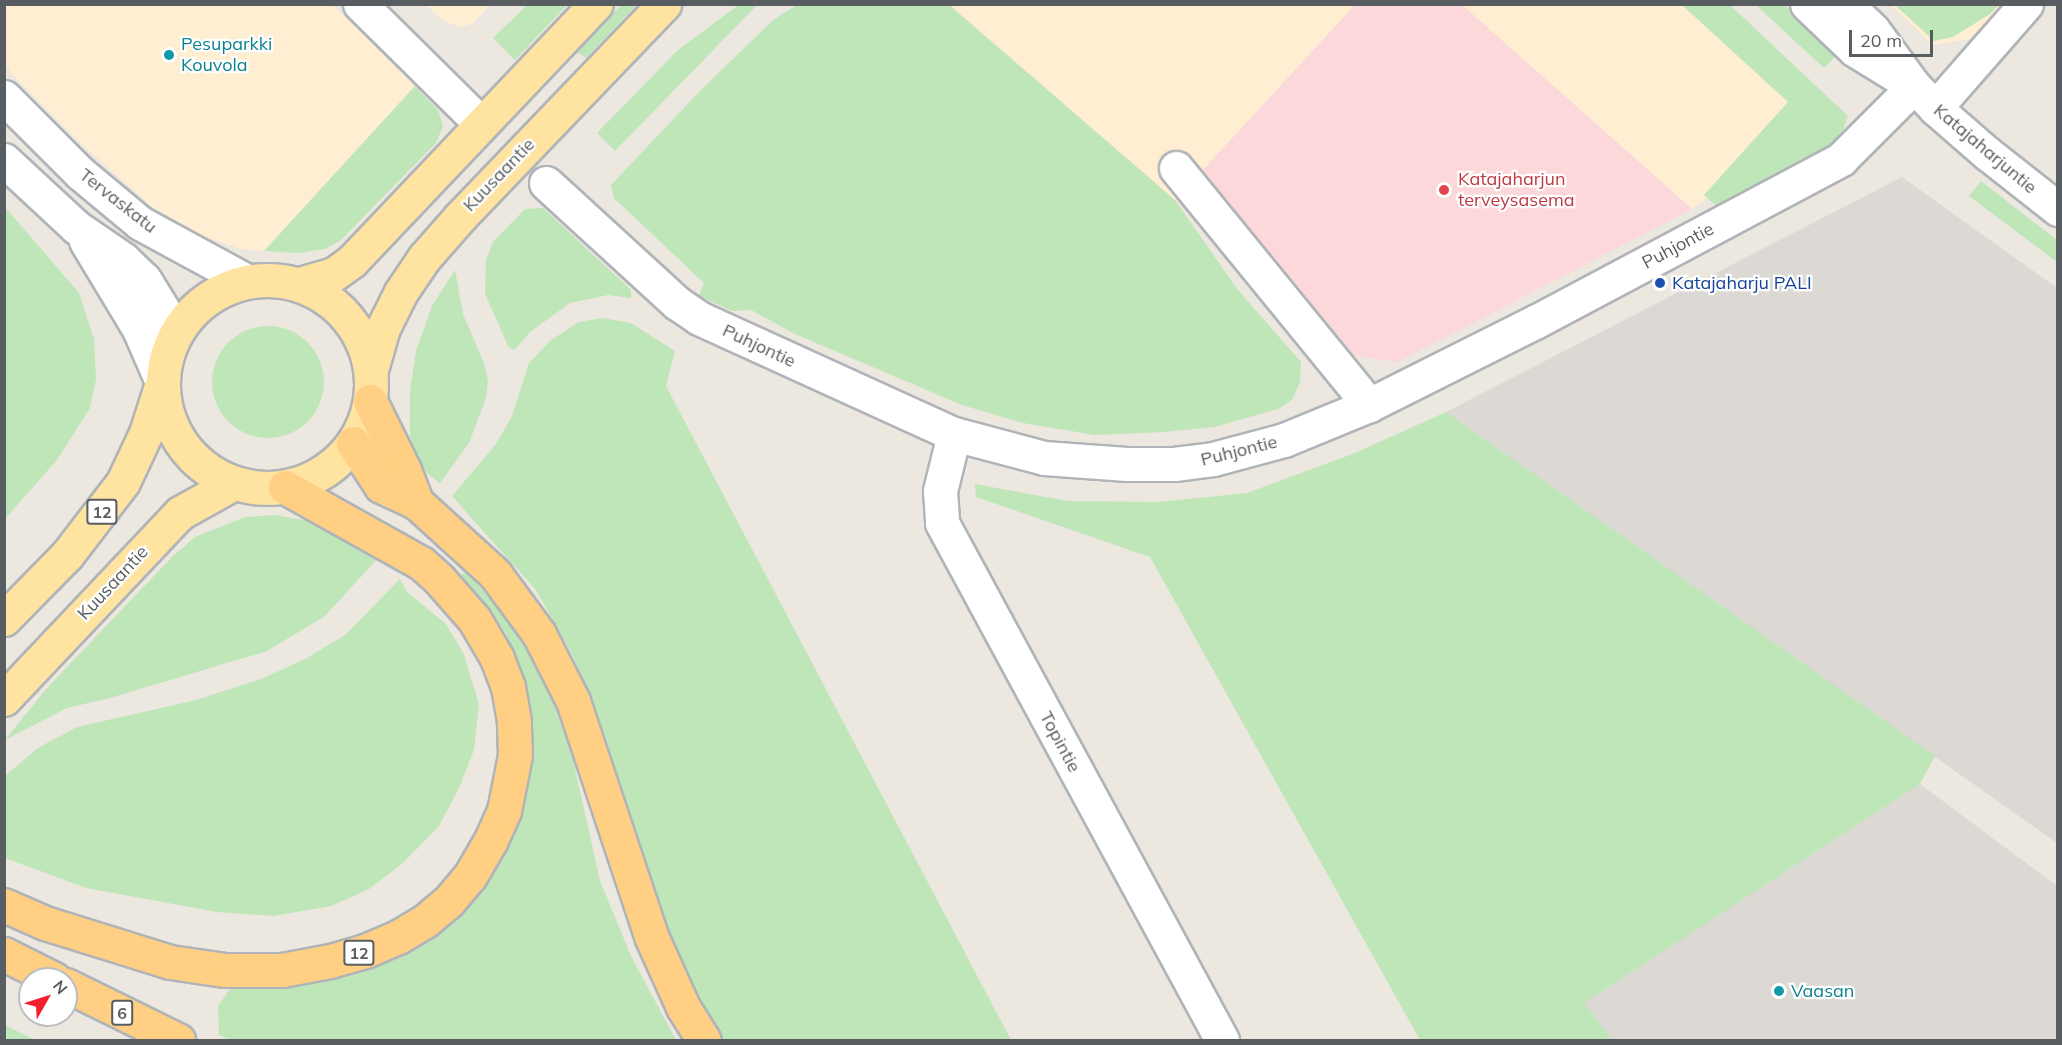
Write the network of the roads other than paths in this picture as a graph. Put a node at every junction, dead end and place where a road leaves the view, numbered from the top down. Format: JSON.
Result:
{"nodes":[{"id":1,"x":360,"y":4,"type":"edge"},
{"id":2,"x":596,"y":4,"type":"edge"},
{"id":3,"x":664,"y":4,"type":"edge"},
{"id":4,"x":1807,"y":4,"type":"edge"},
{"id":5,"x":1846,"y":4,"type":"edge"},
{"id":6,"x":2026,"y":4,"type":"edge"},
{"id":7,"x":4,"y":97,"type":"edge"},
{"id":8,"x":1924,"y":97,"type":"junction"},
{"id":9,"x":468,"y":111,"type":"tunnel mouth"},
{"id":10,"x":4,"y":160,"type":"edge"},
{"id":11,"x":1176,"y":168,"type":"dead end"},
{"id":12,"x":546,"y":183,"type":"tunnel mouth"},
{"id":13,"x":2058,"y":210,"type":"edge"},
{"id":14,"x":76,"y":227,"type":"junction"},
{"id":15,"x":248,"y":281,"type":"junction"},
{"id":16,"x":299,"y":284,"type":"junction"},
{"id":17,"x":176,"y":332,"type":"junction"},
{"id":18,"x":162,"y":382,"type":"junction"},
{"id":19,"x":370,"y":386,"type":"junction"},
{"id":20,"x":1369,"y":405,"type":"junction"},
{"id":21,"x":954,"y":434,"type":"junction"},
{"id":22,"x":353,"y":443,"type":"junction"},
{"id":23,"x":234,"y":483,"type":"junction"},
{"id":24,"x":285,"y":487,"type":"junction"},
{"id":25,"x":416,"y":502,"type":"junction"},
{"id":26,"x":4,"y":619,"type":"edge"},
{"id":27,"x":4,"y":699,"type":"edge"},
{"id":28,"x":4,"y":905,"type":"edge"},
{"id":29,"x":4,"y":954,"type":"edge"},
{"id":30,"x":30,"y":967,"type":"edge"},
{"id":31,"x":78,"y":991,"type":"edge"},
{"id":32,"x":178,"y":1041,"type":"edge"},
{"id":33,"x":704,"y":1041,"type":"edge"},
{"id":34,"x":1221,"y":1041,"type":"edge"}],
"edges":[{"from":1,"to":9,"type":"street"},
{"from":2,"to":16,"type":"main road"},
{"from":3,"to":19,"type":"main road","name":"Kuusaantie"},
{"from":4,"to":8,"type":"street","name":"Katajaharjuntie"},
{"from":5,"to":8,"type":"street","name":"Katajaharjuntie"},
{"from":6,"to":8,"type":"street","name":"Puhjontie"},
{"from":7,"to":15,"type":"street","name":"Tervaskatu"},
{"from":8,"to":13,"type":"street","name":"Katajaharjuntie"},
{"from":8,"to":20,"type":"street","name":"Puhjontie"},
{"from":10,"to":14,"type":"street"},
{"from":11,"to":20,"type":"street"},
{"from":12,"to":21,"type":"street","name":"Puhjontie"},
{"from":14,"to":17,"type":"street"},
{"from":14,"to":18,"type":"street"},
{"from":15,"to":16,"type":"main road"},
{"from":15,"to":17,"type":"main road"},
{"from":16,"to":19,"type":"main road"},
{"from":17,"to":18,"type":"main road"},
{"from":18,"to":23,"type":"main road"},
{"from":18,"to":26,"type":"main road","number":"12"},
{"from":19,"to":22,"type":"main road"},
{"from":19,"to":25,"type":"highway"},
{"from":20,"to":21,"type":"street","name":"Puhjontie"},
{"from":21,"to":34,"type":"street","name":"Topintie"},
{"from":22,"to":24,"type":"main road"},
{"from":22,"to":25,"type":"highway"},
{"from":23,"to":24,"type":"main road"},
{"from":23,"to":27,"type":"main road","name":"Kuusaantie"},
{"from":24,"to":28,"type":"highway","number":"12"},
{"from":25,"to":33,"type":"highway"},
{"from":29,"to":30,"type":"highway"},
{"from":31,"to":32,"type":"highway","number":"6"}]}
